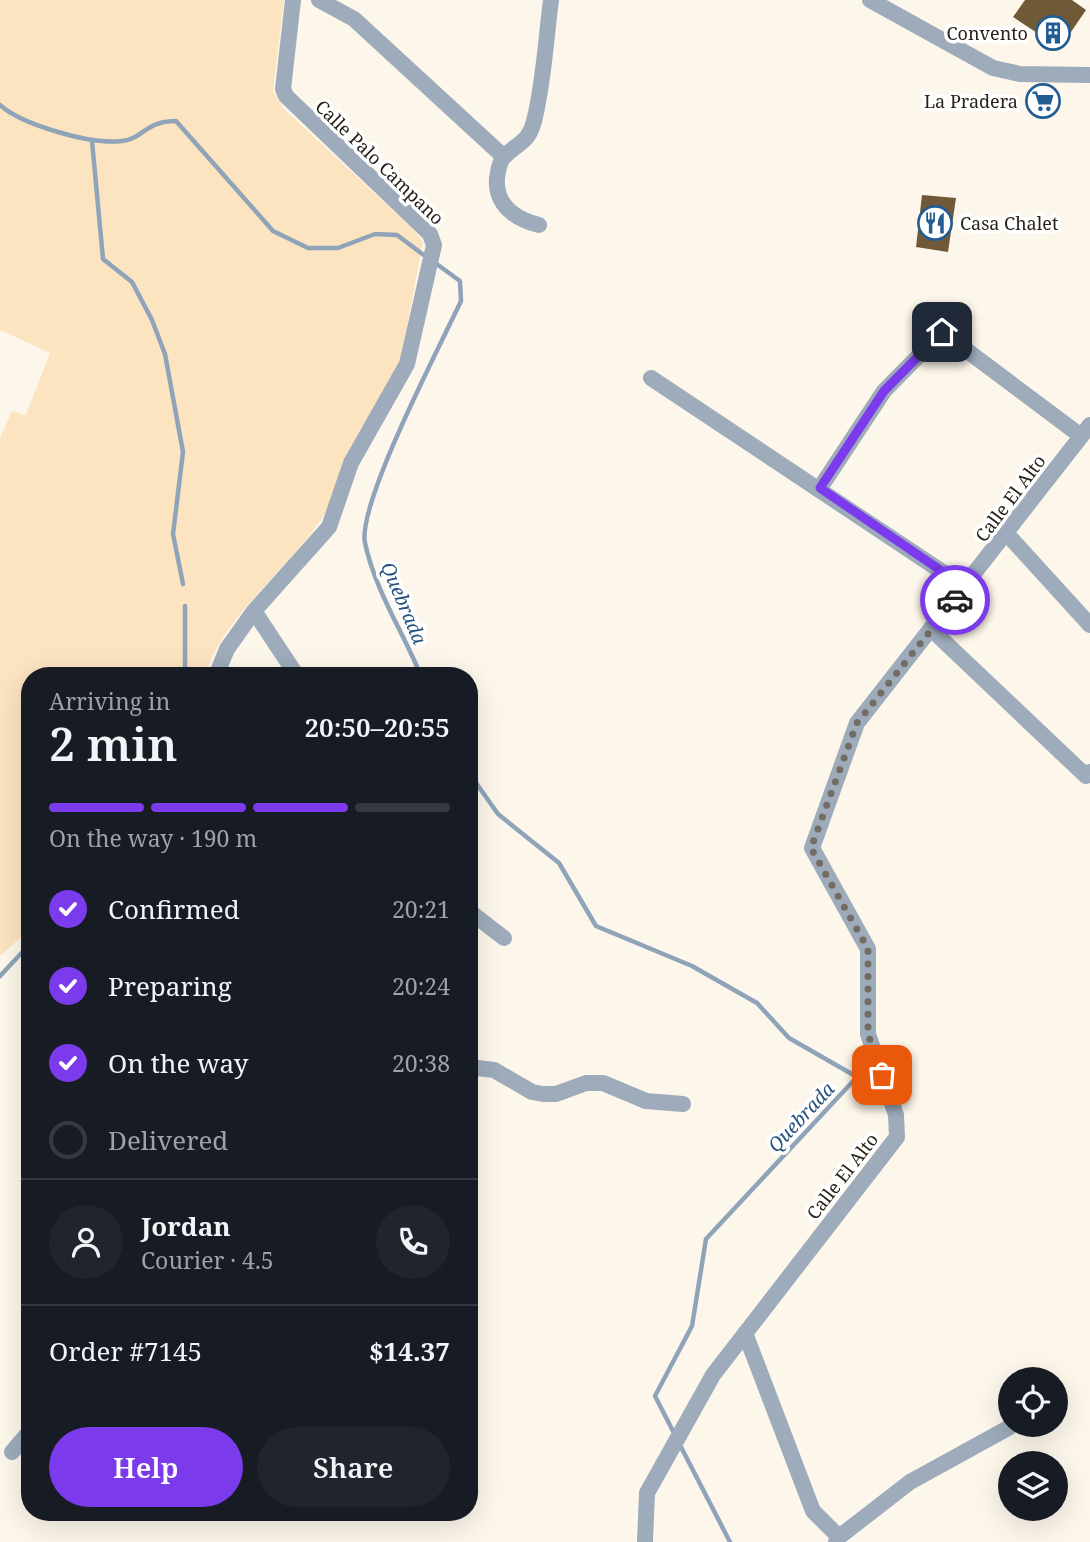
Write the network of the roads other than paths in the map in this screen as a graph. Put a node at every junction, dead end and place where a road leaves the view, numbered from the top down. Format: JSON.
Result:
{"nodes":[{"id":1,"x":293,"y":0,"type":"edge"},
{"id":2,"x":319,"y":0,"type":"edge"},
{"id":3,"x":551,"y":0,"type":"edge"},
{"id":4,"x":870,"y":0,"type":"edge"},
{"id":5,"x":1090,"y":75,"type":"edge"},
{"id":6,"x":503,"y":158,"type":"junction"},
{"id":7,"x":539,"y":225,"type":"dead end"},
{"id":8,"x":651,"y":378,"type":"dead end"},
{"id":9,"x":1086,"y":430,"type":"edge"},
{"id":10,"x":820,"y":488,"type":"junction"},
{"id":11,"x":1007,"y":534,"type":"junction"},
{"id":12,"x":965,"y":587,"type":"junction"},
{"id":13,"x":254,"y":611,"type":"junction"},
{"id":14,"x":1090,"y":625,"type":"edge"},
{"id":15,"x":932,"y":630,"type":"junction"},
{"id":16,"x":220,"y":667,"type":"edge"},
{"id":17,"x":291,"y":667,"type":"edge"},
{"id":18,"x":1090,"y":772,"type":"edge"},
{"id":19,"x":478,"y":918,"type":"edge"},
{"id":20,"x":504,"y":938,"type":"dead end"},
{"id":21,"x":478,"y":1068,"type":"edge"},
{"id":22,"x":683,"y":1104,"type":"dead end"},
{"id":23,"x":745,"y":1334,"type":"junction"},
{"id":24,"x":998,"y":1434,"type":"edge"},
{"id":25,"x":21,"y":1442,"type":"edge"},
{"id":26,"x":12,"y":1452,"type":"dead end"},
{"id":27,"x":837,"y":1539,"type":"edge"},
{"id":28,"x":645,"y":1542,"type":"edge"}],
"edges":[{"from":1,"to":13,"type":"street","name":"Calle Palo Campano"},
{"from":2,"to":6,"type":"street"},
{"from":3,"to":6,"type":"street"},
{"from":4,"to":5,"type":"street"},
{"from":6,"to":7,"type":"street"},
{"from":8,"to":10,"type":"street"},
{"from":9,"to":10,"type":"street"},
{"from":9,"to":11,"type":"street","name":"Calle El Alto"},
{"from":10,"to":12,"type":"street"},
{"from":11,"to":12,"type":"street","name":"Calle El Alto"},
{"from":11,"to":14,"type":"street"},
{"from":12,"to":15,"type":"street","name":"Calle El Alto"},
{"from":13,"to":16,"type":"street","name":"Calle Palo Campano"},
{"from":13,"to":17,"type":"street"},
{"from":15,"to":18,"type":"street"},
{"from":15,"to":23,"type":"street","name":"Calle El Alto"},
{"from":19,"to":20,"type":"street"},
{"from":21,"to":22,"type":"street"},
{"from":23,"to":27,"type":"street"},
{"from":23,"to":28,"type":"street","name":"Calle El Alto"},
{"from":24,"to":27,"type":"street"},
{"from":25,"to":26,"type":"street"}]}
